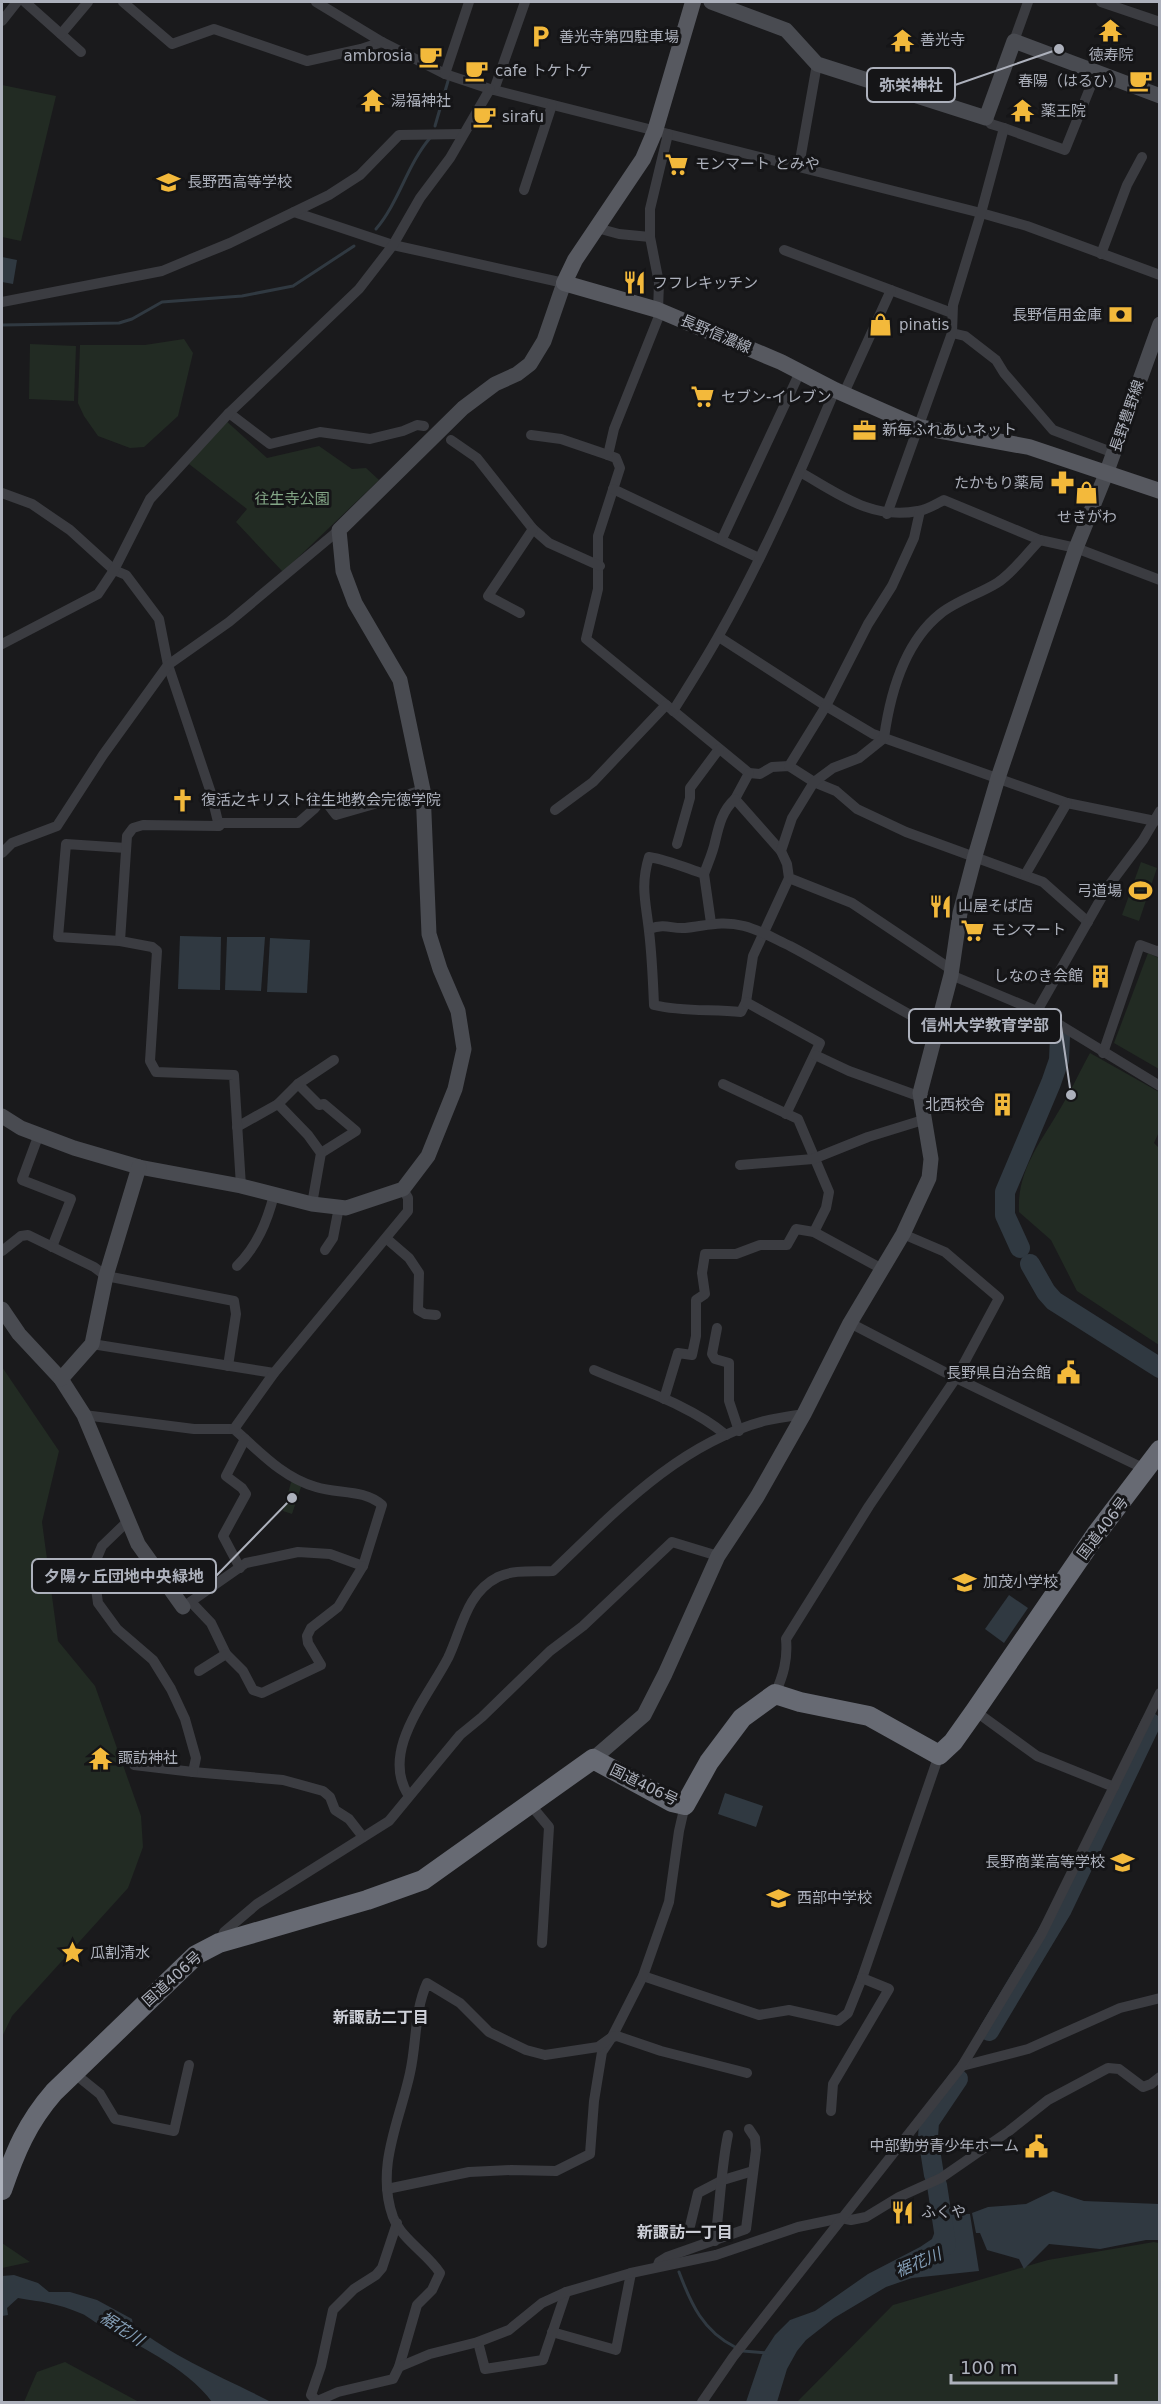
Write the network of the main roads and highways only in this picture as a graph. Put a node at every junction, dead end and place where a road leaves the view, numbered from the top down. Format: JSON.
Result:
{"nodes":[{"id":1,"x":693,"y":2,"type":"edge"},
{"id":2,"x":1160,"y":491,"type":"edge"},
{"id":3,"x":1160,"y":1450,"type":"edge"},
{"id":4,"x":2,"y":2190,"type":"edge"}],
"edges":[{"from":1,"to":2,"type":"main road","name":"長野信濃線"},
{"from":3,"to":4,"type":"highway","name":"国道406号"}]}
